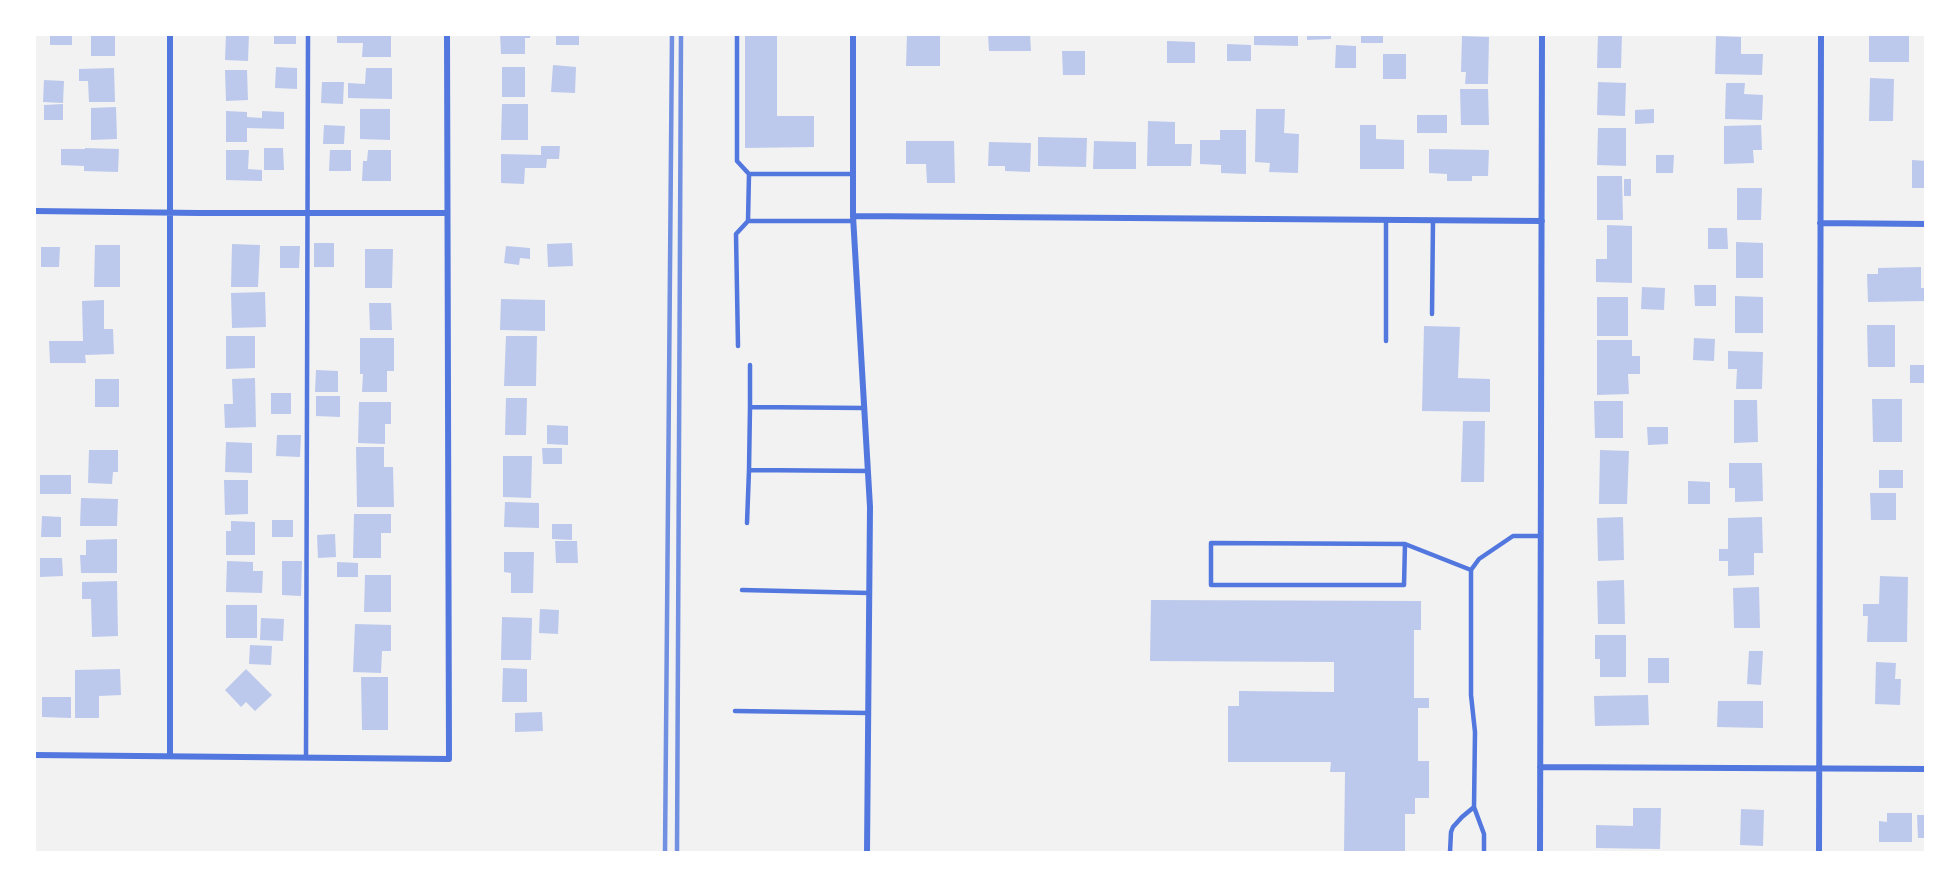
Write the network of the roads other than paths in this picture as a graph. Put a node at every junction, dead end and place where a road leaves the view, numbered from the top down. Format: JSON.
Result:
{"nodes":[{"id":1,"x":170,"y":34,"type":"edge"},
{"id":2,"x":308,"y":34,"type":"edge"},
{"id":3,"x":447,"y":34,"type":"edge"},
{"id":4,"x":737,"y":34,"type":"edge"},
{"id":5,"x":852,"y":34,"type":"edge"},
{"id":6,"x":1542,"y":34,"type":"edge"},
{"id":7,"x":1821,"y":34,"type":"edge"},
{"id":8,"x":749,"y":174,"type":"junction"},
{"id":9,"x":852,"y":174,"type":"junction"},
{"id":10,"x":34,"y":211,"type":"edge"},
{"id":11,"x":171,"y":212,"type":"junction"},
{"id":12,"x":309,"y":213,"type":"junction"},
{"id":13,"x":446,"y":213,"type":"junction"},
{"id":14,"x":853,"y":219,"type":"junction"},
{"id":15,"x":1386,"y":220,"type":"junction"},
{"id":16,"x":1433,"y":220,"type":"junction"},
{"id":17,"x":748,"y":221,"type":"junction"},
{"id":18,"x":1542,"y":221,"type":"junction"},
{"id":19,"x":1820,"y":223,"type":"junction"},
{"id":20,"x":1926,"y":224,"type":"edge"},
{"id":21,"x":1432,"y":314,"type":"dead end"},
{"id":22,"x":1386,"y":341,"type":"dead end"},
{"id":23,"x":738,"y":346,"type":"dead end"},
{"id":24,"x":750,"y":365,"type":"dead end"},
{"id":25,"x":750,"y":407,"type":"junction"},
{"id":26,"x":864,"y":408,"type":"junction"},
{"id":27,"x":749,"y":470,"type":"junction"},
{"id":28,"x":868,"y":471,"type":"junction"},
{"id":29,"x":747,"y":523,"type":"dead end"},
{"id":30,"x":1541,"y":536,"type":"junction"},
{"id":31,"x":1405,"y":544,"type":"junction"},
{"id":32,"x":1471,"y":570,"type":"junction"},
{"id":33,"x":742,"y":590,"type":"dead end"},
{"id":34,"x":869,"y":594,"type":"junction"},
{"id":35,"x":735,"y":711,"type":"dead end"},
{"id":36,"x":868,"y":713,"type":"junction"},
{"id":37,"x":34,"y":755,"type":"edge"},
{"id":38,"x":170,"y":755,"type":"junction"},
{"id":39,"x":306,"y":757,"type":"junction"},
{"id":40,"x":1540,"y":767,"type":"junction"},
{"id":41,"x":1819,"y":769,"type":"junction"},
{"id":42,"x":1926,"y":769,"type":"edge"},
{"id":43,"x":1474,"y":807,"type":"junction"},
{"id":44,"x":867,"y":852,"type":"edge"},
{"id":45,"x":1450,"y":852,"type":"edge"},
{"id":46,"x":1484,"y":852,"type":"edge"},
{"id":47,"x":1540,"y":852,"type":"edge"},
{"id":48,"x":1819,"y":852,"type":"edge"}],
"edges":[{"from":1,"to":11,"type":"street"},
{"from":2,"to":12,"type":"lane"},
{"from":3,"to":13,"type":"street"},
{"from":4,"to":8,"type":"lane"},
{"from":5,"to":9,"type":"street"},
{"from":6,"to":18,"type":"street"},
{"from":7,"to":19,"type":"street"},
{"from":8,"to":9,"type":"lane"},
{"from":8,"to":17,"type":"lane"},
{"from":9,"to":14,"type":"street"},
{"from":10,"to":11,"type":"street"},
{"from":11,"to":12,"type":"street"},
{"from":11,"to":38,"type":"street"},
{"from":12,"to":13,"type":"street"},
{"from":12,"to":39,"type":"lane"},
{"from":13,"to":39,"type":"street"},
{"from":14,"to":15,"type":"street"},
{"from":14,"to":17,"type":"lane"},
{"from":14,"to":26,"type":"street"},
{"from":15,"to":16,"type":"street"},
{"from":15,"to":22,"type":"lane"},
{"from":16,"to":18,"type":"street"},
{"from":16,"to":21,"type":"lane"},
{"from":17,"to":23,"type":"lane"},
{"from":18,"to":30,"type":"street"},
{"from":19,"to":20,"type":"street"},
{"from":19,"to":41,"type":"street"},
{"from":24,"to":25,"type":"lane"},
{"from":25,"to":26,"type":"lane"},
{"from":25,"to":27,"type":"lane"},
{"from":26,"to":28,"type":"street"},
{"from":27,"to":28,"type":"lane"},
{"from":27,"to":29,"type":"lane"},
{"from":28,"to":34,"type":"street"},
{"from":30,"to":32,"type":"lane"},
{"from":30,"to":40,"type":"street"},
{"from":31,"to":31,"type":"lane"},
{"from":31,"to":32,"type":"lane"},
{"from":32,"to":43,"type":"lane"},
{"from":33,"to":34,"type":"lane"},
{"from":34,"to":36,"type":"street"},
{"from":35,"to":36,"type":"lane"},
{"from":36,"to":44,"type":"street"},
{"from":37,"to":38,"type":"street"},
{"from":38,"to":39,"type":"street"},
{"from":40,"to":41,"type":"street"},
{"from":40,"to":47,"type":"street"},
{"from":41,"to":42,"type":"street"},
{"from":41,"to":48,"type":"street"},
{"from":43,"to":45,"type":"lane"},
{"from":43,"to":46,"type":"lane"}]}
